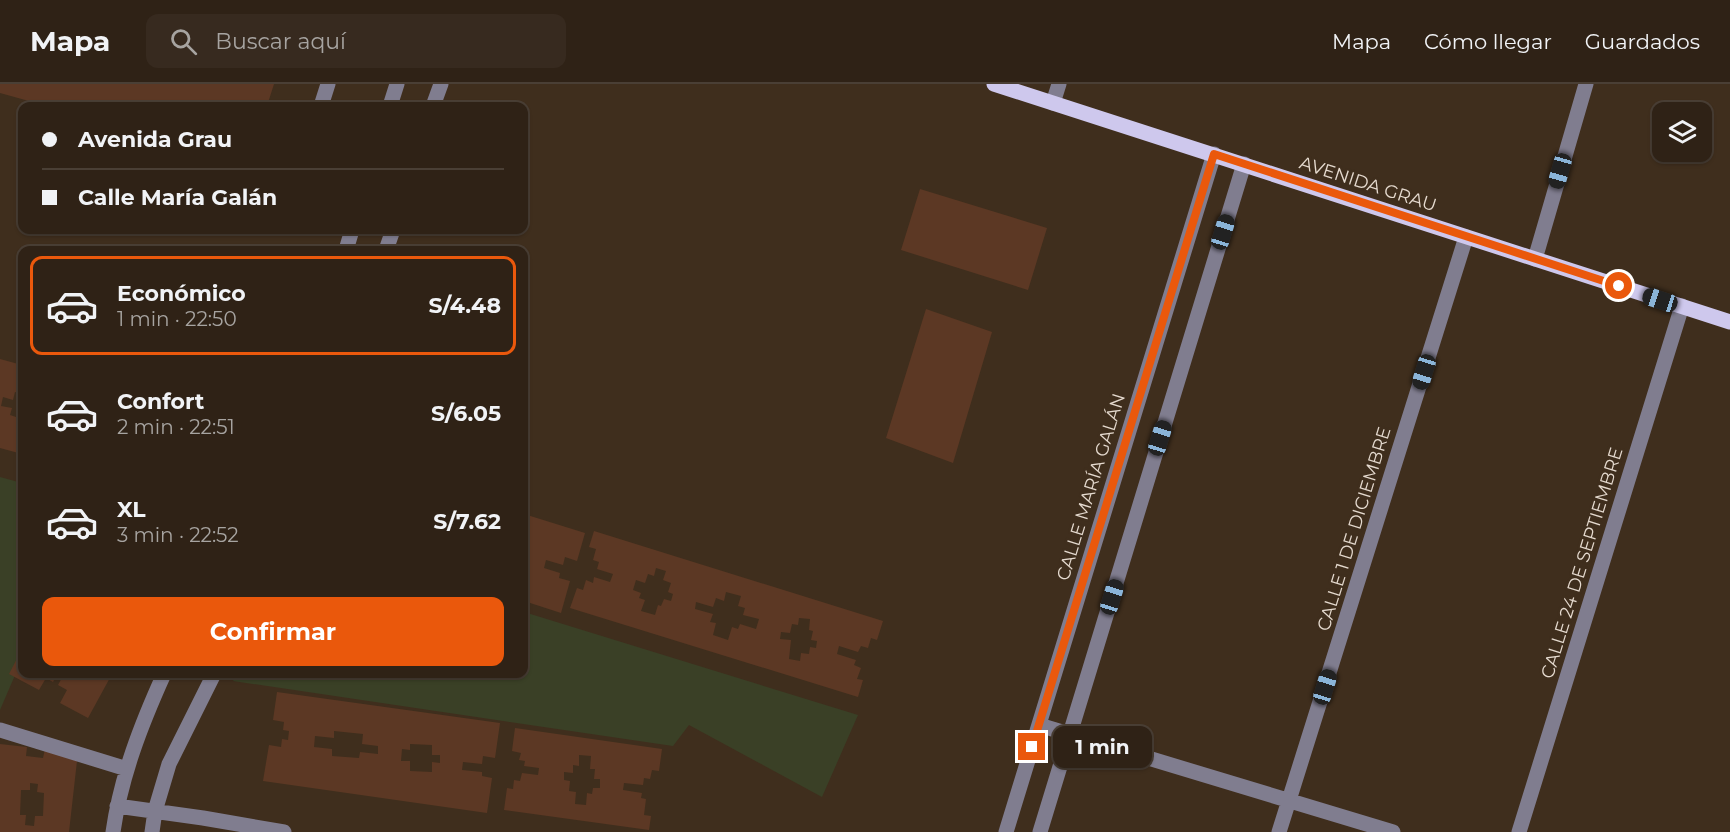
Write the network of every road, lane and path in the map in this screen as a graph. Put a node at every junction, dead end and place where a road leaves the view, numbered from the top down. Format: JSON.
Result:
{"nodes":[{"id":1,"x":328,"y":84,"type":"edge"},
{"id":2,"x":397,"y":84,"type":"edge"},
{"id":3,"x":441,"y":84,"type":"edge"},
{"id":4,"x":994,"y":84,"type":"edge"},
{"id":5,"x":1059,"y":84,"type":"edge"},
{"id":6,"x":1586,"y":84,"type":"edge"},
{"id":7,"x":322,"y":102,"type":"edge"},
{"id":8,"x":391,"y":102,"type":"edge"},
{"id":9,"x":434,"y":102,"type":"edge"},
{"id":10,"x":1053,"y":103,"type":"junction"},
{"id":11,"x":1214,"y":154,"type":"junction"},
{"id":12,"x":1244,"y":164,"type":"junction"},
{"id":13,"x":1467,"y":237,"type":"junction"},
{"id":14,"x":1535,"y":259,"type":"junction"},
{"id":15,"x":1682,"y":306,"type":"junction"},
{"id":16,"x":1730,"y":322,"type":"edge"},
{"id":17,"x":163,"y":678,"type":"edge"},
{"id":18,"x":212,"y":678,"type":"edge"},
{"id":19,"x":1039,"y":725,"type":"junction"},
{"id":20,"x":0,"y":730,"type":"edge"},
{"id":21,"x":1070,"y":734,"type":"junction"},
{"id":22,"x":128,"y":769,"type":"junction"},
{"id":23,"x":1289,"y":800,"type":"junction"},
{"id":24,"x":117,"y":806,"type":"junction"},
{"id":25,"x":155,"y":811,"type":"junction"},
{"id":26,"x":112,"y":832,"type":"edge"},
{"id":27,"x":152,"y":832,"type":"edge"},
{"id":28,"x":284,"y":832,"type":"edge"},
{"id":29,"x":1006,"y":832,"type":"edge"},
{"id":30,"x":1040,"y":832,"type":"edge"},
{"id":31,"x":1279,"y":832,"type":"edge"},
{"id":32,"x":1393,"y":832,"type":"edge"},
{"id":33,"x":1519,"y":832,"type":"edge"}],
"edges":[{"from":1,"to":7,"type":"street"},
{"from":2,"to":8,"type":"street"},
{"from":3,"to":9,"type":"street"},
{"from":4,"to":10,"type":"main road","name":"AVENIDA GRAU"},
{"from":5,"to":10,"type":"street"},
{"from":6,"to":14,"type":"street"},
{"from":10,"to":11,"type":"main road","name":"AVENIDA GRAU"},
{"from":11,"to":12,"type":"main road","name":"AVENIDA GRAU"},
{"from":11,"to":19,"type":"street","name":"CALLE MARÍA GALÁN"},
{"from":12,"to":13,"type":"main road","name":"AVENIDA GRAU"},
{"from":12,"to":21,"type":"street"},
{"from":13,"to":14,"type":"main road","name":"AVENIDA GRAU"},
{"from":13,"to":23,"type":"street","name":"CALLE 1 DE DICIEMBRE"},
{"from":14,"to":15,"type":"main road","name":"AVENIDA GRAU"},
{"from":15,"to":16,"type":"main road","name":"AVENIDA GRAU"},
{"from":15,"to":33,"type":"street","name":"CALLE 24 DE SEPTIEMBRE"},
{"from":17,"to":22,"type":"street"},
{"from":18,"to":25,"type":"street"},
{"from":19,"to":21,"type":"street"},
{"from":19,"to":29,"type":"street","name":"CALLE MARÍA GALÁN"},
{"from":20,"to":22,"type":"street"},
{"from":21,"to":23,"type":"street"},
{"from":21,"to":30,"type":"street"},
{"from":22,"to":24,"type":"street"},
{"from":23,"to":31,"type":"street","name":"CALLE 1 DE DICIEMBRE"},
{"from":23,"to":32,"type":"street"},
{"from":24,"to":25,"type":"street"},
{"from":24,"to":26,"type":"street"},
{"from":25,"to":27,"type":"street"},
{"from":25,"to":28,"type":"street"}]}
